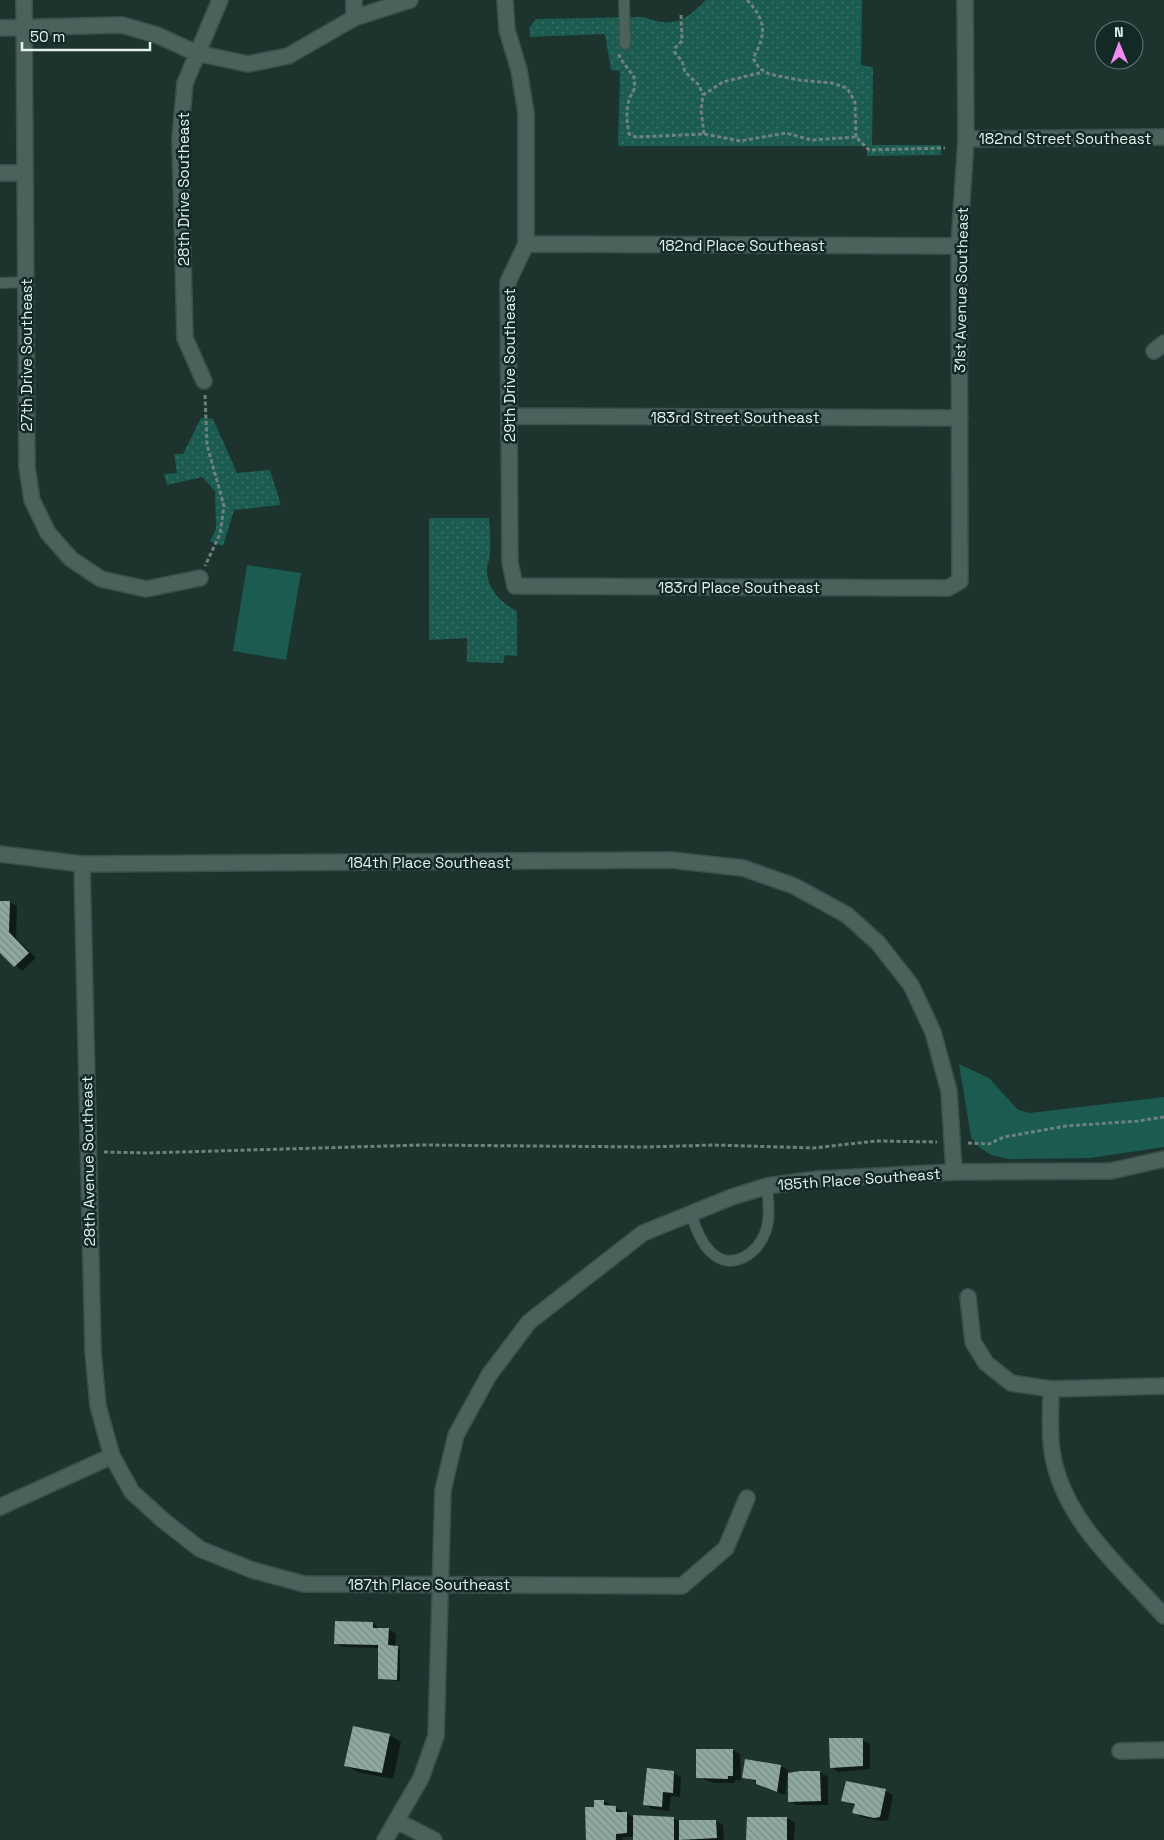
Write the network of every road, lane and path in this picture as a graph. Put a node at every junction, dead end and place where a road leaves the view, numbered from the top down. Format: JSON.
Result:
{"nodes":[{"id":1,"x":24,"y":0,"type":"edge"},
{"id":2,"x":220,"y":0,"type":"edge"},
{"id":3,"x":354,"y":0,"type":"edge"},
{"id":4,"x":410,"y":0,"type":"edge"},
{"id":5,"x":505,"y":0,"type":"edge"},
{"id":6,"x":624,"y":0,"type":"edge"},
{"id":7,"x":747,"y":0,"type":"edge"},
{"id":8,"x":964,"y":0,"type":"edge"},
{"id":9,"x":681,"y":15,"type":"dead end"},
{"id":10,"x":354,"y":18,"type":"junction"},
{"id":11,"x":24,"y":27,"type":"junction"},
{"id":12,"x":0,"y":28,"type":"edge"},
{"id":13,"x":622,"y":47,"type":"joint"},
{"id":14,"x":196,"y":54,"type":"junction"},
{"id":15,"x":764,"y":71,"type":"junction"},
{"id":16,"x":703,"y":94,"type":"junction"},
{"id":17,"x":704,"y":134,"type":"junction"},
{"id":18,"x":856,"y":137,"type":"junction"},
{"id":19,"x":1164,"y":137,"type":"edge"},
{"id":20,"x":966,"y":139,"type":"junction"},
{"id":21,"x":945,"y":148,"type":"dead end"},
{"id":22,"x":0,"y":173,"type":"edge"},
{"id":23,"x":25,"y":173,"type":"junction"},
{"id":24,"x":526,"y":244,"type":"junction"},
{"id":25,"x":958,"y":246,"type":"junction"},
{"id":26,"x":26,"y":282,"type":"junction"},
{"id":27,"x":0,"y":283,"type":"edge"},
{"id":28,"x":204,"y":381,"type":"joint"},
{"id":29,"x":510,"y":416,"type":"junction"},
{"id":30,"x":960,"y":418,"type":"junction"},
{"id":31,"x":200,"y":578,"type":"joint"},
{"id":32,"x":960,"y":581,"type":"joint"},
{"id":33,"x":515,"y":586,"type":"joint"},
{"id":34,"x":0,"y":854,"type":"edge"},
{"id":35,"x":82,"y":864,"type":"junction"},
{"id":36,"x":1164,"y":1117,"type":"edge"},
{"id":37,"x":952,"y":1143,"type":"junction"},
{"id":38,"x":88,"y":1152,"type":"junction"},
{"id":39,"x":1164,"y":1159,"type":"edge"},
{"id":40,"x":954,"y":1172,"type":"junction"},
{"id":41,"x":767,"y":1186,"type":"junction"},
{"id":42,"x":691,"y":1214,"type":"junction"},
{"id":43,"x":968,"y":1297,"type":"dead end"},
{"id":44,"x":1164,"y":1386,"type":"edge"},
{"id":45,"x":1051,"y":1390,"type":"junction"},
{"id":46,"x":112,"y":1456,"type":"junction"},
{"id":47,"x":747,"y":1498,"type":"dead end"},
{"id":48,"x":0,"y":1507,"type":"edge"},
{"id":49,"x":439,"y":1586,"type":"junction"},
{"id":50,"x":1164,"y":1616,"type":"edge"},
{"id":51,"x":1164,"y":1750,"type":"edge"},
{"id":52,"x":1120,"y":1751,"type":"dead end"},
{"id":53,"x":397,"y":1821,"type":"junction"},
{"id":54,"x":385,"y":1840,"type":"edge"},
{"id":55,"x":434,"y":1840,"type":"edge"}],
"edges":[{"from":1,"to":11,"type":"street","name":"27th Drive Southeast"},
{"from":2,"to":14,"type":"street","name":"28th Drive Southeast"},
{"from":3,"to":10,"type":"street"},
{"from":4,"to":10,"type":"street"},
{"from":5,"to":24,"type":"street","name":"29th Drive Southeast"},
{"from":6,"to":13,"type":"lane"},
{"from":7,"to":15,"type":"path"},
{"from":8,"to":20,"type":"street","name":"31st Avenue Southeast"},
{"from":9,"to":16,"type":"path"},
{"from":10,"to":14,"type":"street"},
{"from":11,"to":12,"type":"street"},
{"from":11,"to":14,"type":"street"},
{"from":11,"to":23,"type":"street","name":"27th Drive Southeast"},
{"from":13,"to":17,"type":"path"},
{"from":14,"to":28,"type":"street","name":"28th Drive Southeast"},
{"from":15,"to":16,"type":"path"},
{"from":15,"to":18,"type":"path"},
{"from":16,"to":17,"type":"path"},
{"from":17,"to":18,"type":"path"},
{"from":18,"to":21,"type":"path"},
{"from":19,"to":20,"type":"street","name":"182nd Street Southeast"},
{"from":20,"to":25,"type":"street","name":"31st Avenue Southeast"},
{"from":22,"to":23,"type":"street"},
{"from":23,"to":26,"type":"street","name":"27th Drive Southeast"},
{"from":24,"to":25,"type":"street","name":"182nd Place Southeast"},
{"from":24,"to":29,"type":"street","name":"29th Drive Southeast"},
{"from":25,"to":30,"type":"street","name":"31st Avenue Southeast"},
{"from":26,"to":27,"type":"lane"},
{"from":26,"to":31,"type":"street","name":"27th Drive Southeast"},
{"from":28,"to":31,"type":"path"},
{"from":29,"to":30,"type":"street","name":"183rd Street Southeast"},
{"from":29,"to":33,"type":"street","name":"29th Drive Southeast"},
{"from":30,"to":32,"type":"street","name":"31st Avenue Southeast"},
{"from":32,"to":33,"type":"street","name":"183rd Place Southeast"},
{"from":34,"to":35,"type":"street","name":"184th Place Southeast"},
{"from":35,"to":37,"type":"street","name":"184th Place Southeast"},
{"from":35,"to":38,"type":"street","name":"28th Avenue Southeast"},
{"from":36,"to":37,"type":"path"},
{"from":37,"to":38,"type":"path"},
{"from":37,"to":40,"type":"street"},
{"from":38,"to":46,"type":"street","name":"28th Avenue Southeast"},
{"from":39,"to":40,"type":"street","name":"185th Place Southeast"},
{"from":40,"to":41,"type":"street","name":"185th Place Southeast"},
{"from":41,"to":42,"type":"street","name":"185th Place Southeast"},
{"from":41,"to":42,"type":"lane"},
{"from":42,"to":49,"type":"street","name":"185th Place Southeast"},
{"from":43,"to":45,"type":"street"},
{"from":44,"to":45,"type":"street"},
{"from":45,"to":50,"type":"street"},
{"from":46,"to":48,"type":"street"},
{"from":46,"to":49,"type":"street","name":"187th Place Southeast"},
{"from":47,"to":49,"type":"street","name":"187th Place Southeast"},
{"from":49,"to":53,"type":"street"},
{"from":51,"to":52,"type":"street"},
{"from":53,"to":54,"type":"street"},
{"from":53,"to":55,"type":"street"}]}
